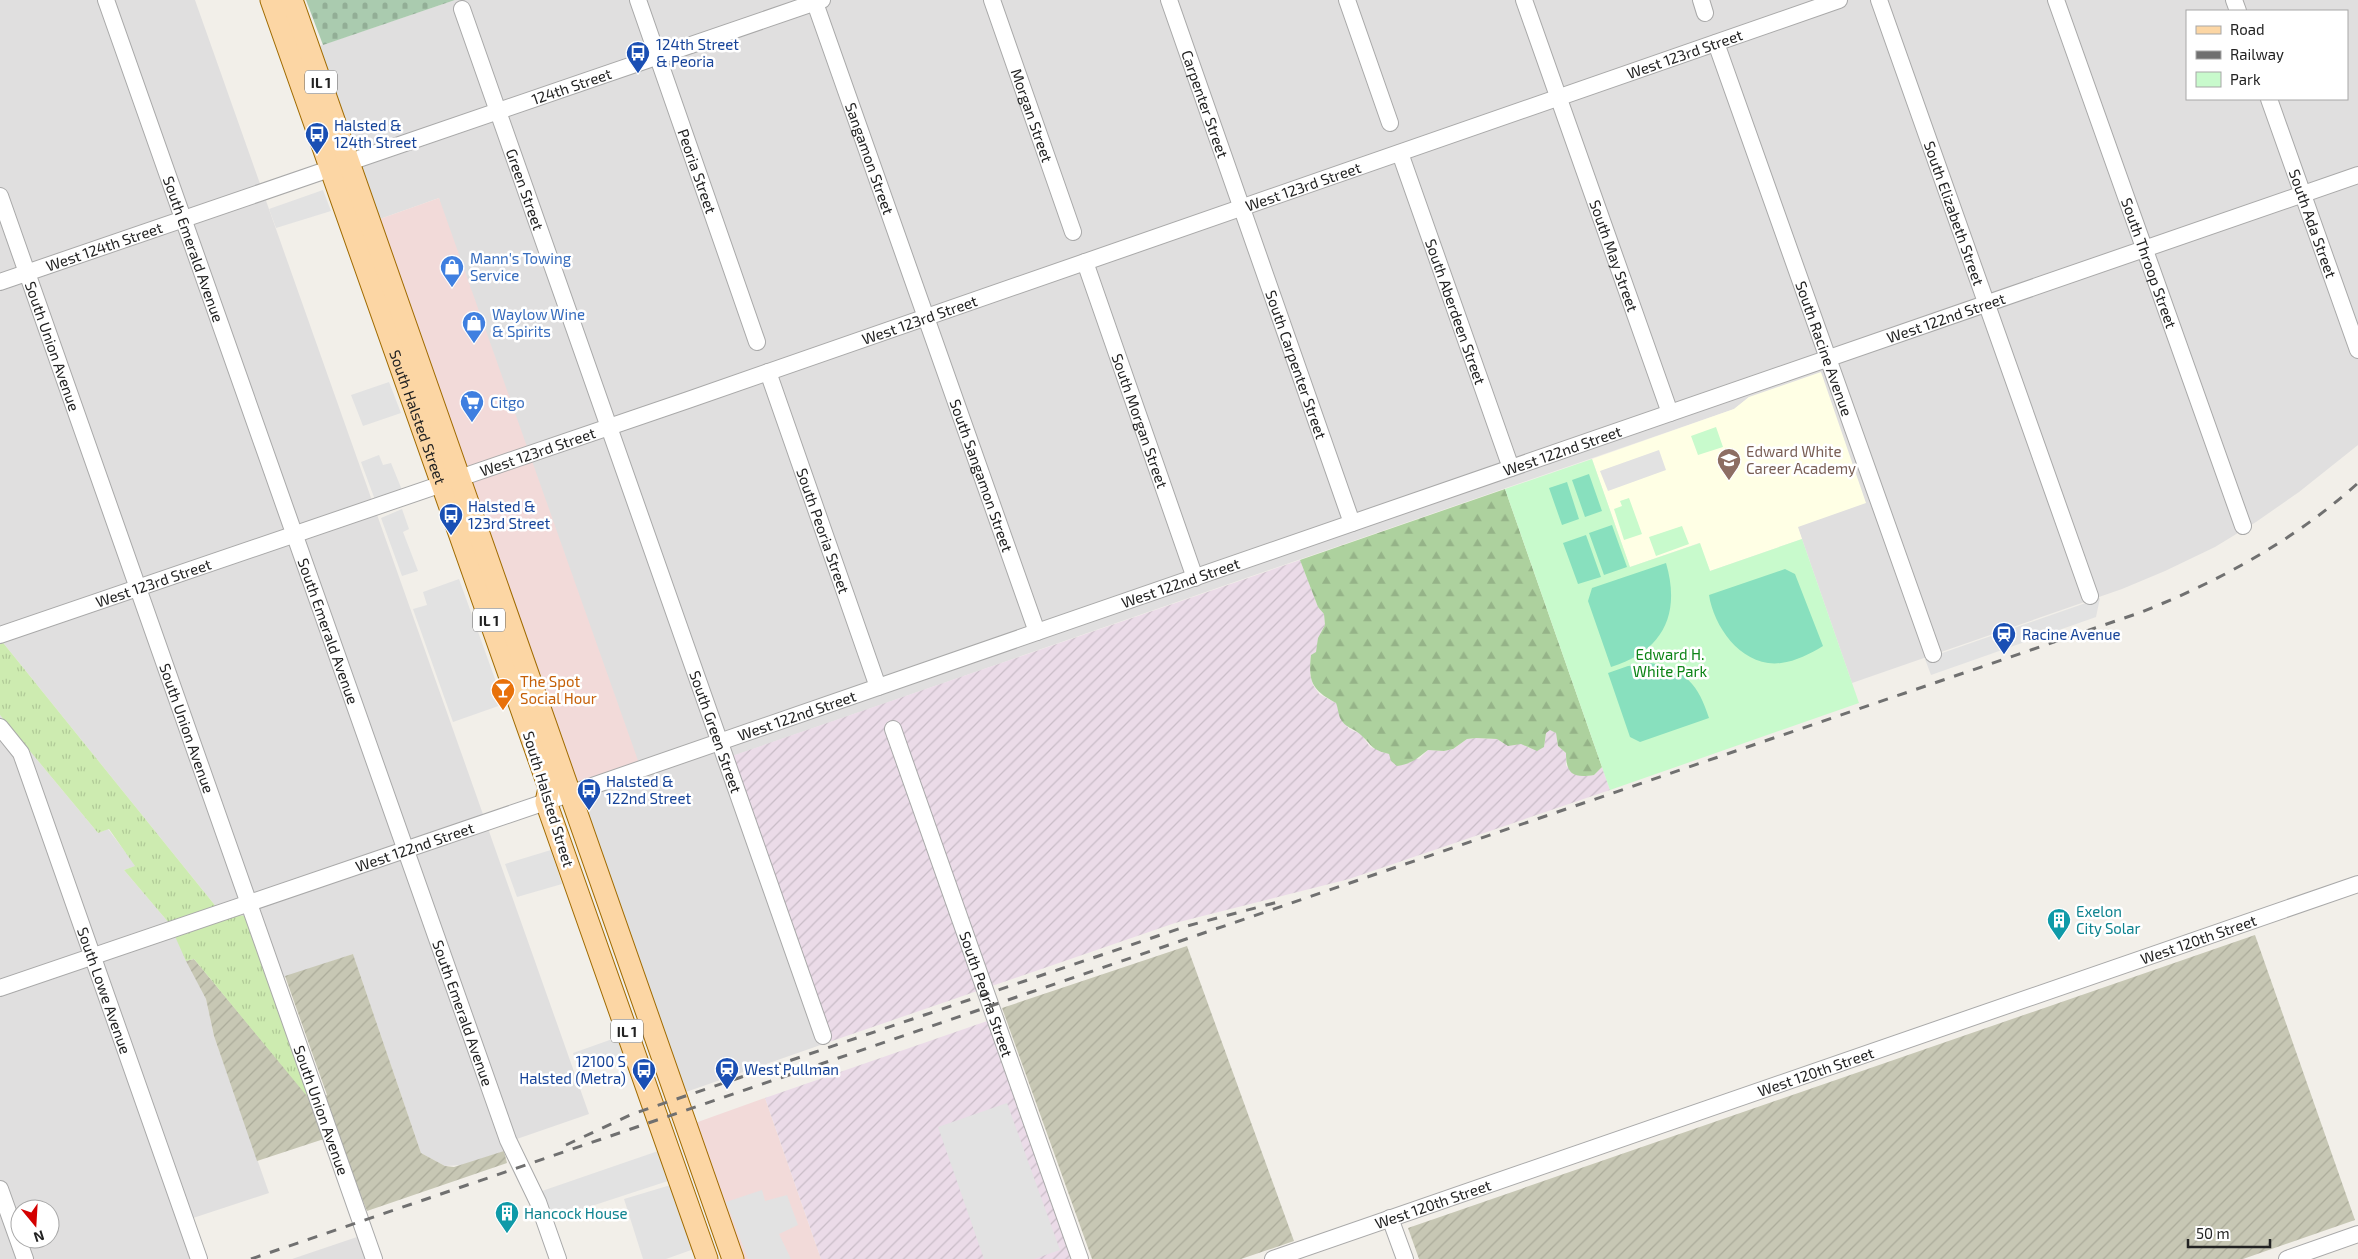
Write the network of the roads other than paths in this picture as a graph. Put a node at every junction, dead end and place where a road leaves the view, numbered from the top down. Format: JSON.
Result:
{"nodes":[{"id":1,"x":106,"y":0,"type":"edge"},
{"id":2,"x":272,"y":0,"type":"edge"},
{"id":3,"x":292,"y":0,"type":"edge"},
{"id":4,"x":638,"y":0,"type":"edge"},
{"id":5,"x":992,"y":0,"type":"edge"},
{"id":6,"x":1169,"y":0,"type":"edge"},
{"id":7,"x":1347,"y":0,"type":"edge"},
{"id":8,"x":1524,"y":0,"type":"edge"},
{"id":9,"x":1839,"y":0,"type":"edge"},
{"id":10,"x":1879,"y":0,"type":"edge"},
{"id":11,"x":2056,"y":0,"type":"edge"},
{"id":12,"x":816,"y":1,"type":"edge"},
{"id":13,"x":462,"y":9,"type":"dead end"},
{"id":14,"x":1716,"y":43,"type":"junction"},
{"id":15,"x":658,"y":57,"type":"junction"},
{"id":16,"x":1559,"y":97,"type":"junction"},
{"id":17,"x":2269,"y":100,"type":"edge"},
{"id":18,"x":499,"y":112,"type":"junction"},
{"id":19,"x":1390,"y":123,"type":"dead end"},
{"id":20,"x":1400,"y":153,"type":"junction"},
{"id":21,"x":340,"y":166,"type":"junction"},
{"id":22,"x":2358,"y":175,"type":"edge"},
{"id":23,"x":2303,"y":194,"type":"junction"},
{"id":24,"x":0,"y":196,"type":"edge"},
{"id":25,"x":1242,"y":207,"type":"junction"},
{"id":26,"x":183,"y":220,"type":"junction"},
{"id":27,"x":1073,"y":232,"type":"dead end"},
{"id":28,"x":2145,"y":248,"type":"junction"},
{"id":29,"x":1085,"y":262,"type":"junction"},
{"id":30,"x":27,"y":273,"type":"junction"},
{"id":31,"x":0,"y":282,"type":"edge"},
{"id":32,"x":1986,"y":304,"type":"junction"},
{"id":33,"x":925,"y":317,"type":"junction"},
{"id":34,"x":757,"y":342,"type":"dead end"},
{"id":35,"x":2358,"y":350,"type":"edge"},
{"id":36,"x":1828,"y":358,"type":"junction"},
{"id":37,"x":768,"y":372,"type":"junction"},
{"id":38,"x":1670,"y":413,"type":"junction"},
{"id":39,"x":609,"y":427,"type":"junction"},
{"id":40,"x":1511,"y":468,"type":"junction"},
{"id":41,"x":451,"y":482,"type":"junction"},
{"id":42,"x":1352,"y":523,"type":"junction"},
{"id":43,"x":2243,"y":526,"type":"dead end"},
{"id":44,"x":294,"y":535,"type":"junction"},
{"id":45,"x":1195,"y":578,"type":"junction"},
{"id":46,"x":139,"y":588,"type":"junction"},
{"id":47,"x":2090,"y":596,"type":"dead end"},
{"id":48,"x":2,"y":632,"type":"edge"},
{"id":49,"x":1037,"y":632,"type":"junction"},
{"id":50,"x":1932,"y":654,"type":"dead end"},
{"id":51,"x":878,"y":687,"type":"junction"},
{"id":52,"x":0,"y":726,"type":"edge"},
{"id":53,"x":894,"y":729,"type":"dead end"},
{"id":54,"x":719,"y":742,"type":"junction"},
{"id":55,"x":569,"y":794,"type":"junction"},
{"id":56,"x":546,"y":802,"type":"junction"},
{"id":57,"x":406,"y":850,"type":"junction"},
{"id":58,"x":2358,"y":884,"type":"edge"},
{"id":59,"x":249,"y":904,"type":"junction"},
{"id":60,"x":93,"y":957,"type":"junction"},
{"id":61,"x":0,"y":988,"type":"edge"},
{"id":62,"x":823,"y":1036,"type":"dead end"},
{"id":63,"x":0,"y":1189,"type":"edge"},
{"id":64,"x":1390,"y":1218,"type":"junction"},
{"id":65,"x":2358,"y":1234,"type":"edge"},
{"id":66,"x":24,"y":1259,"type":"edge"},
{"id":67,"x":199,"y":1259,"type":"edge"},
{"id":68,"x":374,"y":1259,"type":"edge"},
{"id":69,"x":558,"y":1259,"type":"edge"},
{"id":70,"x":708,"y":1259,"type":"edge"},
{"id":71,"x":733,"y":1259,"type":"edge"},
{"id":72,"x":1080,"y":1259,"type":"edge"},
{"id":73,"x":1273,"y":1259,"type":"edge"},
{"id":74,"x":1405,"y":1259,"type":"edge"},
{"id":75,"x":2287,"y":1259,"type":"edge"}],
"edges":[{"from":1,"to":26,"type":"street","name":"South Emerald Avenue"},
{"from":2,"to":21,"type":"main road","name":"South Halsted Street","number":"IL 1"},
{"from":3,"to":21,"type":"main road","name":"South Halsted Street","number":"IL 1"},
{"from":4,"to":15,"type":"street","name":"Peoria Street"},
{"from":5,"to":27,"type":"street","name":"Morgan Street"},
{"from":6,"to":25,"type":"street","name":"Carpenter Street"},
{"from":7,"to":19,"type":"street"},
{"from":8,"to":16,"type":"street","name":"South May Street"},
{"from":9,"to":14,"type":"street","name":"West 123rd Street"},
{"from":10,"to":32,"type":"street","name":"South Elizabeth Street"},
{"from":11,"to":28,"type":"street","name":"South Throop Street"},
{"from":12,"to":15,"type":"street","name":"124th Street"},
{"from":12,"to":33,"type":"street","name":"Sangamon Street"},
{"from":13,"to":18,"type":"street","name":"Green Street"},
{"from":14,"to":16,"type":"street","name":"West 123rd Street"},
{"from":14,"to":36,"type":"street","name":"South Racine Avenue"},
{"from":15,"to":18,"type":"street","name":"124th Street"},
{"from":15,"to":34,"type":"street","name":"Peoria Street"},
{"from":16,"to":20,"type":"street","name":"West 123rd Street"},
{"from":16,"to":38,"type":"street","name":"South May Street"},
{"from":17,"to":23,"type":"street","name":"South Ada Street"},
{"from":18,"to":21,"type":"street","name":"124th Street"},
{"from":18,"to":39,"type":"street","name":"Green Street"},
{"from":20,"to":25,"type":"street","name":"West 123rd Street"},
{"from":20,"to":40,"type":"street","name":"South Aberdeen Street"},
{"from":21,"to":26,"type":"street","name":"West 124th Street"},
{"from":21,"to":41,"type":"main road","name":"South Halsted Street","number":"IL 1"},
{"from":22,"to":23,"type":"street","name":"West 122nd Street"},
{"from":23,"to":28,"type":"street","name":"West 122nd Street"},
{"from":23,"to":35,"type":"street","name":"South Ada Street"},
{"from":24,"to":30,"type":"street","name":"South Union Avenue"},
{"from":25,"to":29,"type":"street","name":"West 123rd Street"},
{"from":25,"to":42,"type":"street","name":"South Carpenter Street"},
{"from":26,"to":30,"type":"street","name":"West 124th Street"},
{"from":26,"to":44,"type":"street","name":"South Emerald Avenue"},
{"from":28,"to":32,"type":"street","name":"West 122nd Street"},
{"from":28,"to":43,"type":"street","name":"South Throop Street"},
{"from":29,"to":33,"type":"street","name":"West 123rd Street"},
{"from":29,"to":45,"type":"street","name":"South Morgan Street"},
{"from":30,"to":31,"type":"street","name":"West 124th Street"},
{"from":30,"to":46,"type":"street","name":"South Union Avenue"},
{"from":32,"to":36,"type":"street","name":"West 122nd Street"},
{"from":32,"to":47,"type":"street","name":"South Elizabeth Street"},
{"from":33,"to":37,"type":"street","name":"West 123rd Street"},
{"from":33,"to":49,"type":"street","name":"South Sangamon Street"},
{"from":36,"to":38,"type":"street","name":"West 122nd Street"},
{"from":36,"to":50,"type":"street","name":"South Racine Avenue"},
{"from":37,"to":39,"type":"street","name":"West 123rd Street"},
{"from":37,"to":51,"type":"street","name":"South Peoria Street"},
{"from":38,"to":40,"type":"street","name":"West 122nd Street"},
{"from":39,"to":41,"type":"street","name":"West 123rd Street"},
{"from":39,"to":54,"type":"street","name":"South Green Street"},
{"from":40,"to":42,"type":"street","name":"West 122nd Street"},
{"from":41,"to":44,"type":"street","name":"West 123rd Street"},
{"from":41,"to":55,"type":"main road","name":"South Halsted Street","number":"IL 1"},
{"from":41,"to":56,"type":"main road","name":"South Halsted Street","number":"IL 1"},
{"from":42,"to":45,"type":"street","name":"West 122nd Street"},
{"from":44,"to":46,"type":"street","name":"West 123rd Street"},
{"from":44,"to":57,"type":"street","name":"South Emerald Avenue"},
{"from":45,"to":49,"type":"street","name":"West 122nd Street"},
{"from":46,"to":48,"type":"street","name":"West 123rd Street"},
{"from":46,"to":59,"type":"street","name":"South Union Avenue"},
{"from":49,"to":51,"type":"street","name":"West 122nd Street"},
{"from":51,"to":54,"type":"street","name":"West 122nd Street"},
{"from":52,"to":60,"type":"street","name":"South Lowe Avenue"},
{"from":53,"to":72,"type":"street","name":"South Peoria Street"},
{"from":54,"to":55,"type":"street","name":"West 122nd Street"},
{"from":54,"to":62,"type":"street","name":"South Green Street"},
{"from":55,"to":56,"type":"street","name":"West 122nd Street"},
{"from":55,"to":71,"type":"main road","name":"South Halsted Street","number":"IL 1"},
{"from":56,"to":57,"type":"street","name":"West 122nd Street"},
{"from":56,"to":70,"type":"main road","name":"South Halsted Street","number":"IL 1"},
{"from":57,"to":59,"type":"street","name":"West 122nd Street"},
{"from":57,"to":69,"type":"street","name":"South Emerald Avenue"},
{"from":58,"to":64,"type":"street","name":"West 120th Street"},
{"from":59,"to":60,"type":"street","name":"West 122nd Street"},
{"from":59,"to":68,"type":"street","name":"South Union Avenue"},
{"from":60,"to":61,"type":"street","name":"West 122nd Street"},
{"from":60,"to":67,"type":"street","name":"South Lowe Avenue"},
{"from":63,"to":66,"type":"street"},
{"from":64,"to":73,"type":"street","name":"West 120th Street"},
{"from":64,"to":74,"type":"street"},
{"from":65,"to":75,"type":"street"}]}
